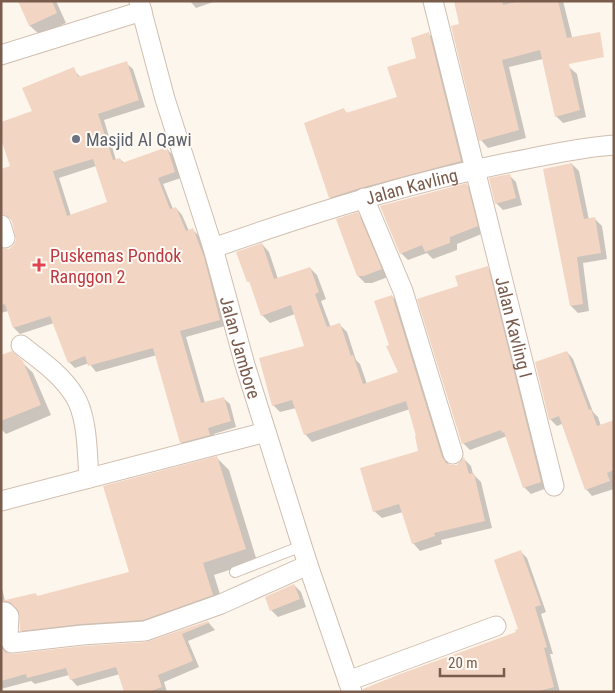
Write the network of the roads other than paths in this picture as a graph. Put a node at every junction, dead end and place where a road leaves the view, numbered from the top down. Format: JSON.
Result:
{"nodes":[{"id":1,"x":433,"y":1,"type":"edge"},
{"id":2,"x":140,"y":6,"type":"edge"},
{"id":3,"x":1,"y":55,"type":"edge"},
{"id":4,"x":614,"y":145,"type":"edge"},
{"id":5,"x":474,"y":169,"type":"junction"},
{"id":6,"x":364,"y":198,"type":"junction"},
{"id":7,"x":213,"y":248,"type":"junction"},
{"id":8,"x":21,"y":345,"type":"dead end"},
{"id":9,"x":266,"y":432,"type":"junction"},
{"id":10,"x":453,"y":454,"type":"dead end"},
{"id":11,"x":89,"y":478,"type":"junction"},
{"id":12,"x":554,"y":486,"type":"dead end"},
{"id":13,"x":1,"y":501,"type":"edge"},
{"id":14,"x":302,"y":546,"type":"junction"},
{"id":15,"x":308,"y":566,"type":"junction"},
{"id":16,"x":235,"y":572,"type":"dead end"},
{"id":17,"x":1,"y":612,"type":"edge"},
{"id":18,"x":496,"y":626,"type":"dead end"},
{"id":19,"x":350,"y":686,"type":"edge"}],
"edges":[{"from":1,"to":5,"type":"street","name":"Jalan Kavling I"},
{"from":2,"to":3,"type":"street"},
{"from":2,"to":7,"type":"street","name":"Jalan Jambore"},
{"from":4,"to":5,"type":"street","name":"Jalan Kavling"},
{"from":5,"to":6,"type":"street","name":"Jalan Kavling"},
{"from":5,"to":12,"type":"street","name":"Jalan Kavling I"},
{"from":6,"to":7,"type":"street","name":"Jalan Kavling"},
{"from":6,"to":10,"type":"street"},
{"from":7,"to":9,"type":"street","name":"Jalan Jambore"},
{"from":8,"to":11,"type":"street"},
{"from":9,"to":11,"type":"street"},
{"from":9,"to":14,"type":"street","name":"Jalan Jambore"},
{"from":11,"to":13,"type":"street"},
{"from":14,"to":15,"type":"street","name":"Jalan Jambore"},
{"from":14,"to":16,"type":"lane"},
{"from":15,"to":17,"type":"street"},
{"from":15,"to":19,"type":"street","name":"Jalan Jambore"},
{"from":18,"to":19,"type":"street"}]}
